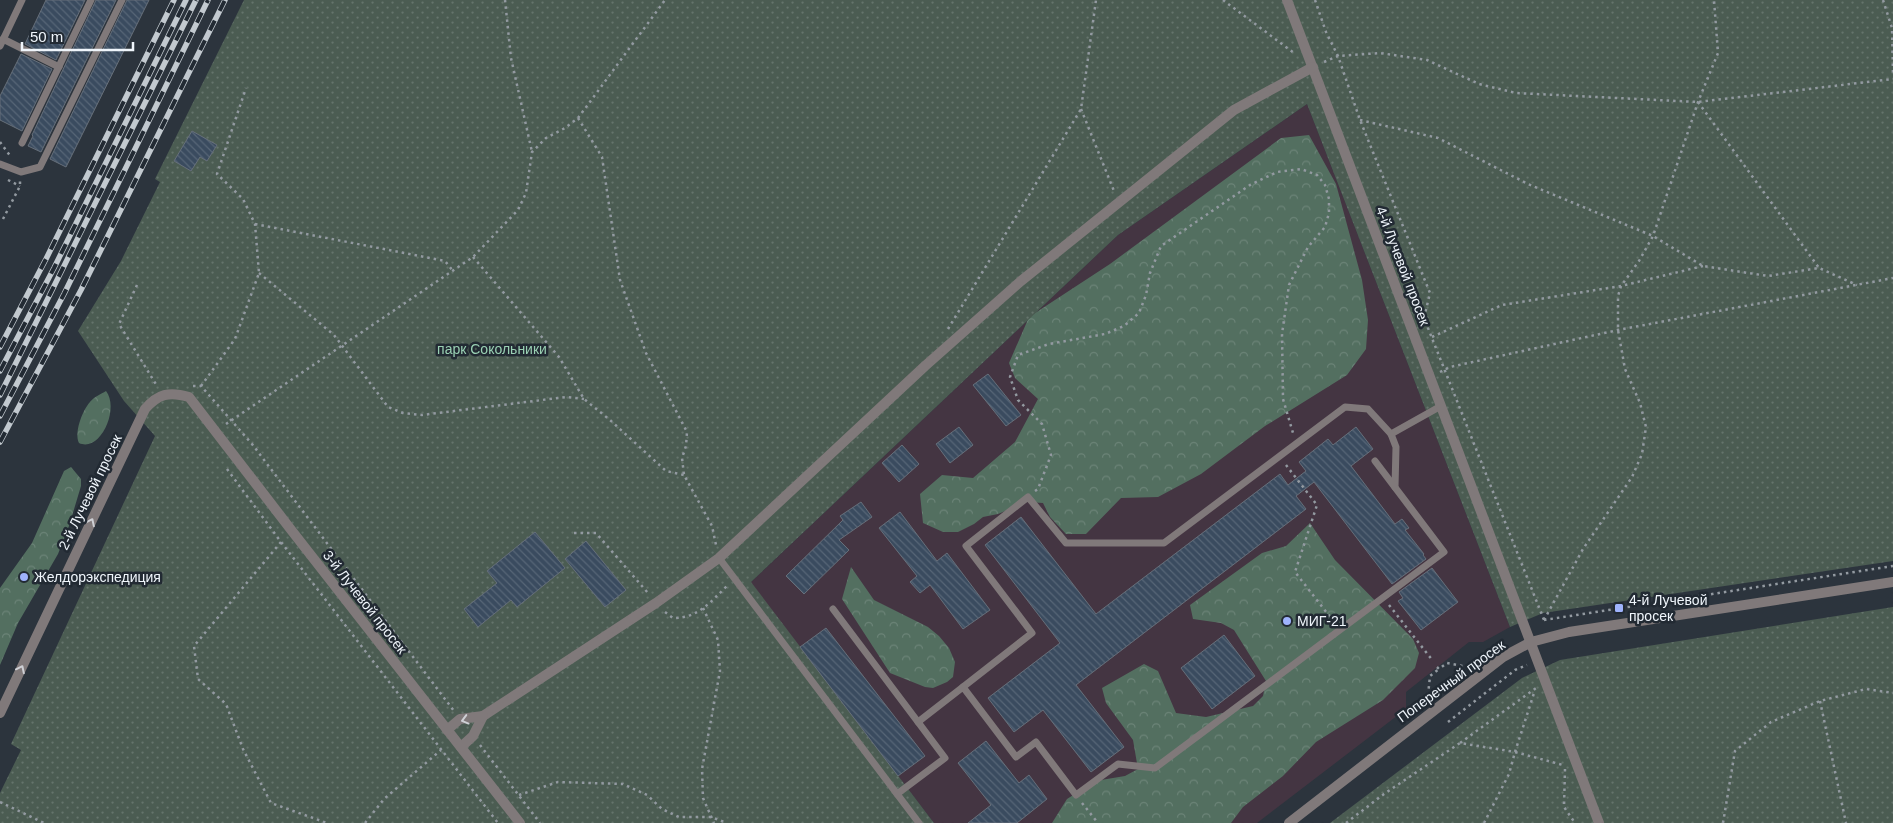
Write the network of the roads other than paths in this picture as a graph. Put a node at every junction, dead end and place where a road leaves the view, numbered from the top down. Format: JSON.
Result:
{"nodes":[{"id":1,"x":22,"y":0,"type":"edge"},
{"id":2,"x":92,"y":0,"type":"edge"},
{"id":3,"x":122,"y":0,"type":"edge"},
{"id":4,"x":1287,"y":0,"type":"edge"},
{"id":5,"x":2,"y":42,"type":"edge"},
{"id":6,"x":59,"y":67,"type":"junction"},
{"id":7,"x":1313,"y":67,"type":"junction"},
{"id":8,"x":22,"y":143,"type":"dead end"},
{"id":9,"x":0,"y":164,"type":"edge"},
{"id":10,"x":189,"y":397,"type":"joint"},
{"id":11,"x":1441,"y":406,"type":"junction"},
{"id":12,"x":1391,"y":434,"type":"junction"},
{"id":13,"x":1375,"y":461,"type":"dead end"},
{"id":14,"x":1395,"y":487,"type":"junction"},
{"id":15,"x":719,"y":558,"type":"junction"},
{"id":16,"x":1893,"y":582,"type":"edge"},
{"id":17,"x":833,"y":609,"type":"dead end"},
{"id":18,"x":1531,"y":642,"type":"junction"},
{"id":19,"x":963,"y":687,"type":"junction"},
{"id":20,"x":0,"y":713,"type":"edge"},
{"id":21,"x":482,"y":716,"type":"junction"},
{"id":22,"x":918,"y":722,"type":"junction"},
{"id":23,"x":451,"y":734,"type":"junction"},
{"id":24,"x":461,"y":747,"type":"junction"},
{"id":25,"x":897,"y":794,"type":"junction"},
{"id":26,"x":520,"y":823,"type":"edge"},
{"id":27,"x":919,"y":823,"type":"edge"},
{"id":28,"x":1289,"y":823,"type":"edge"},
{"id":29,"x":1599,"y":823,"type":"edge"}],
"edges":[{"from":1,"to":5,"type":"lane"},
{"from":2,"to":6,"type":"lane"},
{"from":3,"to":9,"type":"lane"},
{"from":4,"to":7,"type":"street","name":"4-й Лучевой просек"},
{"from":5,"to":6,"type":"lane"},
{"from":6,"to":8,"type":"lane"},
{"from":7,"to":11,"type":"street","name":"4-й Лучевой просек"},
{"from":7,"to":15,"type":"street"},
{"from":20,"to":10,"type":"street","name":"2-й Лучевой просек","one_way":true},
{"from":10,"to":23,"type":"street","name":"3-й Лучевой просек"},
{"from":11,"to":12,"type":"lane"},
{"from":11,"to":18,"type":"street","name":"4-й Лучевой просек"},
{"from":12,"to":14,"type":"lane"},
{"from":12,"to":19,"type":"lane"},
{"from":13,"to":14,"type":"lane"},
{"from":14,"to":19,"type":"lane"},
{"from":15,"to":21,"type":"street"},
{"from":15,"to":25,"type":"lane"},
{"from":16,"to":18,"type":"street","name":"Поперечный просек"},
{"from":17,"to":22,"type":"lane"},
{"from":18,"to":28,"type":"street","name":"Поперечный просек"},
{"from":18,"to":29,"type":"street","name":"4-й Лучевой просек"},
{"from":19,"to":22,"type":"lane"},
{"from":21,"to":23,"type":"street","one_way":true},
{"from":21,"to":24,"type":"street"},
{"from":22,"to":25,"type":"lane"},
{"from":23,"to":24,"type":"street","name":"3-й Лучевой просек"},
{"from":24,"to":26,"type":"street","name":"3-й Лучевой просек"},
{"from":25,"to":27,"type":"lane"}]}
